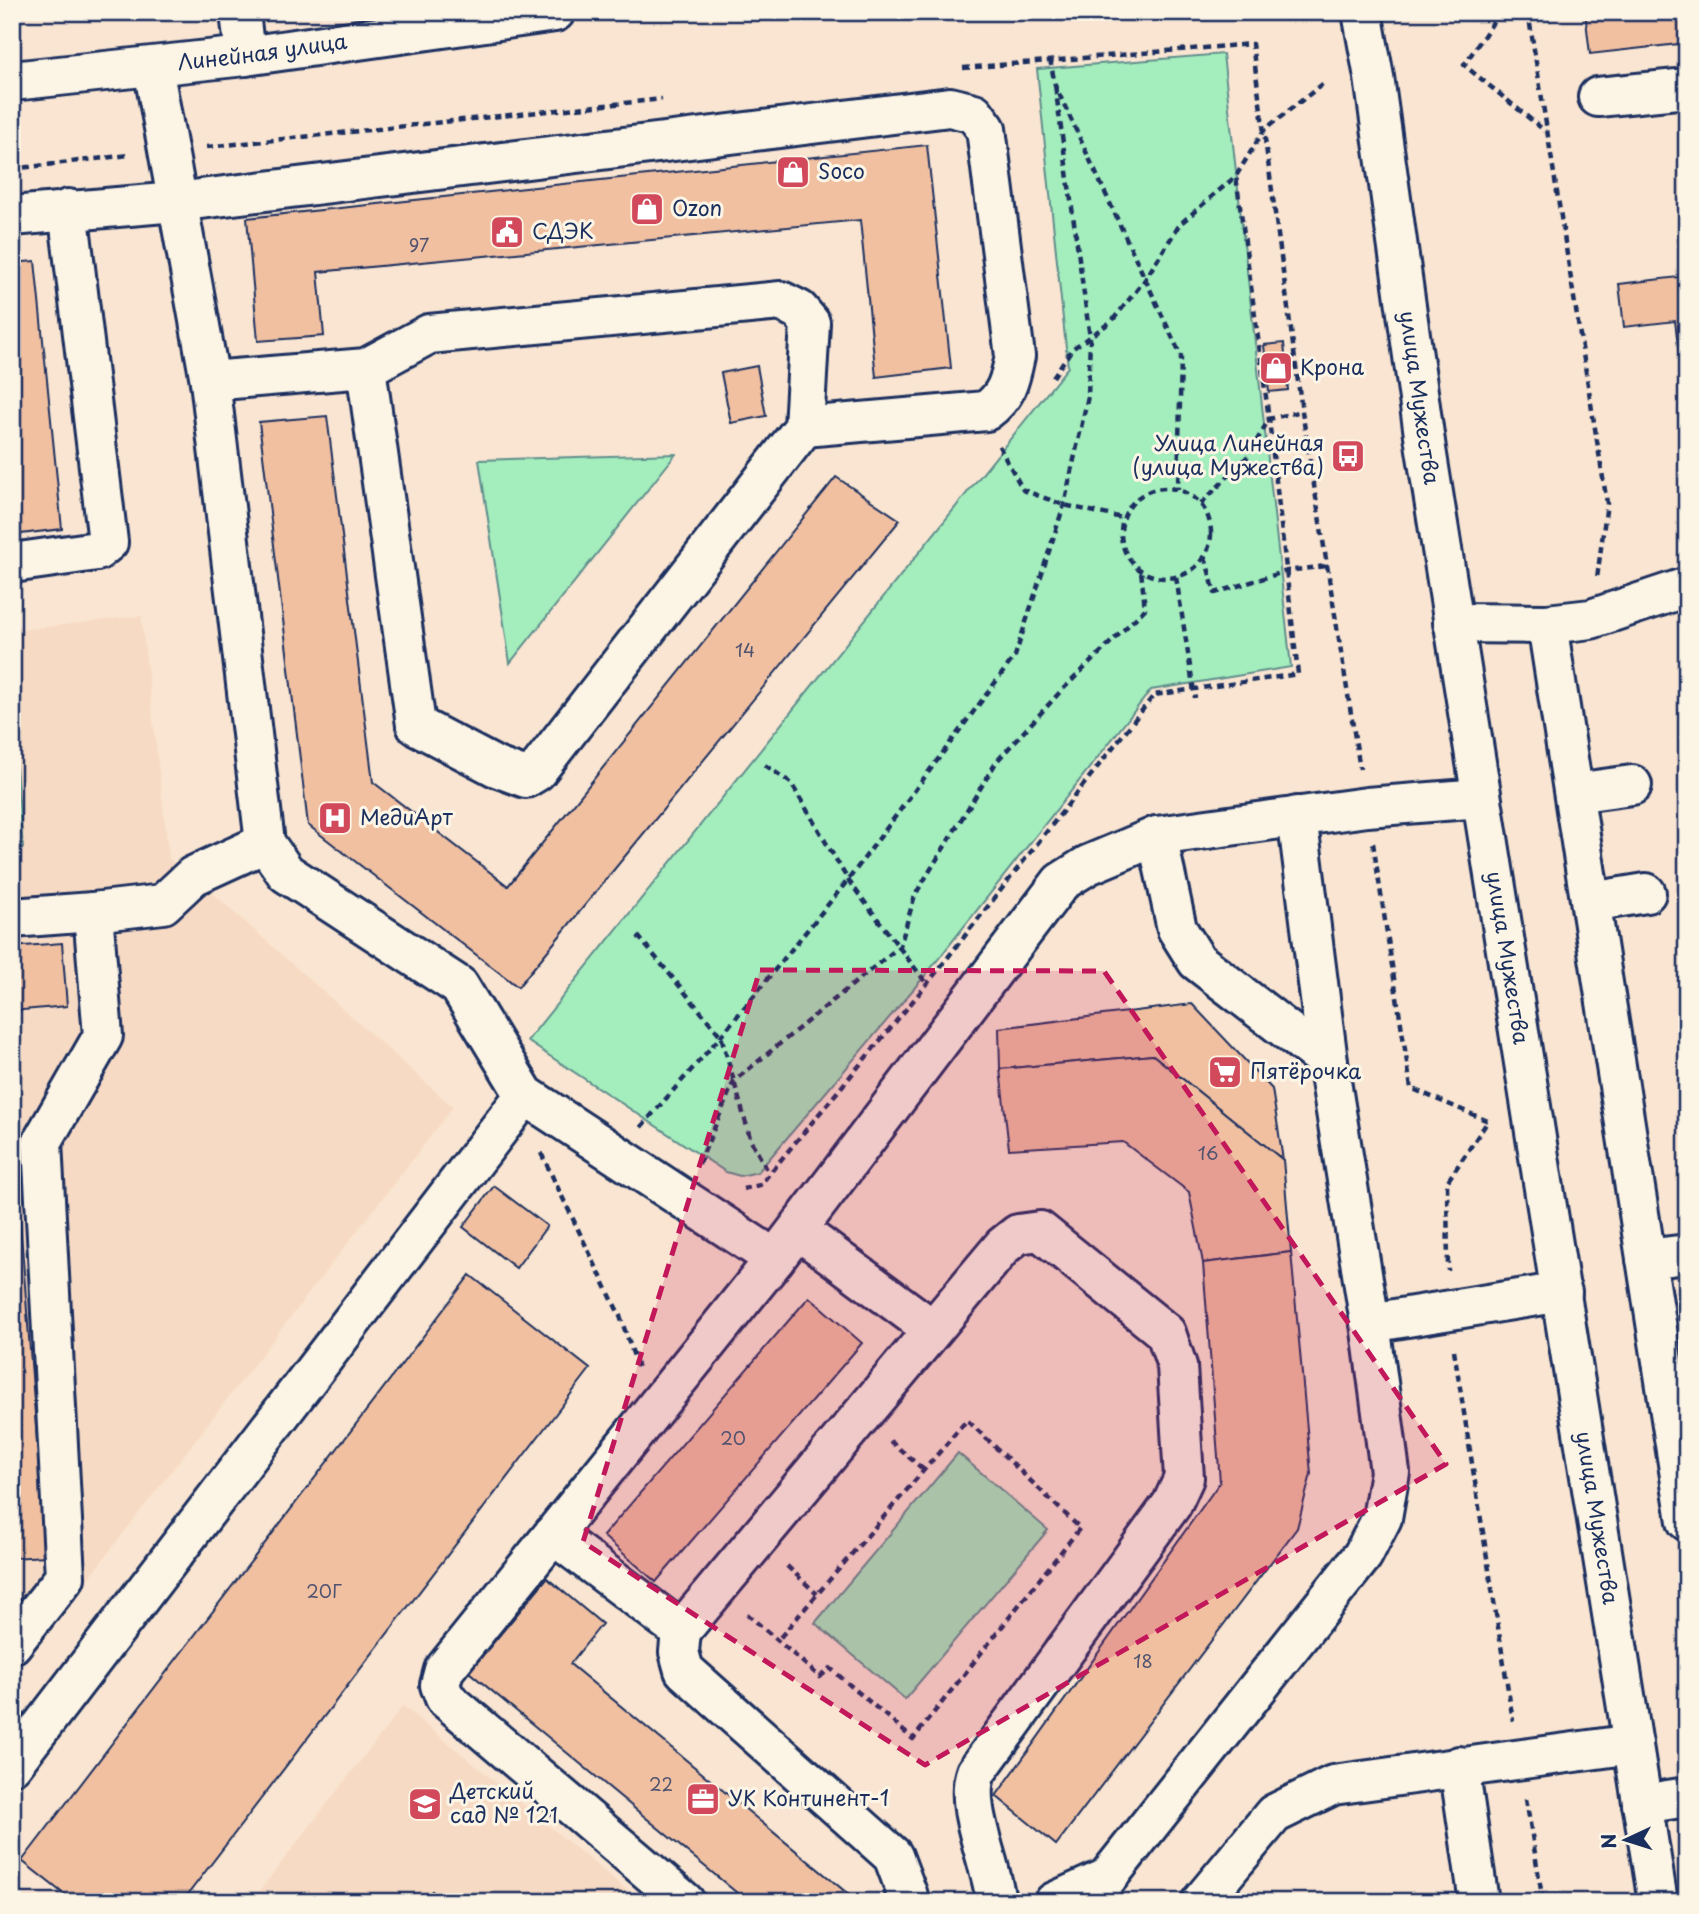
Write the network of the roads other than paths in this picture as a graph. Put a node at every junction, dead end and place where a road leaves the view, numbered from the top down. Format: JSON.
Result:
{"nodes":[{"id":1,"x":240,"y":12,"type":"edge"},
{"id":2,"x":555,"y":12,"type":"edge"},
{"id":3,"x":1362,"y":12,"type":"edge"},
{"id":4,"x":245,"y":56,"type":"junction"},
{"id":5,"x":153,"y":67,"type":"junction"},
{"id":6,"x":12,"y":81,"type":"edge"},
{"id":7,"x":1687,"y":88,"type":"edge"},
{"id":8,"x":1598,"y":97,"type":"dead end"},
{"id":9,"x":176,"y":202,"type":"junction"},
{"id":10,"x":68,"y":209,"type":"junction"},
{"id":11,"x":12,"y":216,"type":"edge"},
{"id":12,"x":366,"y":368,"type":"junction"},
{"id":13,"x":211,"y":381,"type":"junction"},
{"id":14,"x":804,"y":427,"type":"junction"},
{"id":15,"x":12,"y":563,"type":"edge"},
{"id":16,"x":1687,"y":587,"type":"edge"},
{"id":17,"x":1453,"y":623,"type":"junction"},
{"id":18,"x":1548,"y":624,"type":"junction"},
{"id":19,"x":1632,"y":785,"type":"dead end"},
{"id":20,"x":1574,"y":793,"type":"junction"},
{"id":21,"x":1481,"y":798,"type":"junction"},
{"id":22,"x":1297,"y":816,"type":"junction"},
{"id":23,"x":1157,"y":836,"type":"junction"},
{"id":24,"x":265,"y":843,"type":"junction"},
{"id":25,"x":1646,"y":893,"type":"dead end"},
{"id":26,"x":1591,"y":902,"type":"junction"},
{"id":27,"x":93,"y":912,"type":"junction"},
{"id":28,"x":12,"y":918,"type":"edge"},
{"id":29,"x":1328,"y":1062,"type":"junction"},
{"id":30,"x":525,"y":1096,"type":"junction"},
{"id":31,"x":787,"y":1245,"type":"junction"},
{"id":32,"x":1687,"y":1254,"type":"edge"},
{"id":33,"x":1646,"y":1259,"type":"junction"},
{"id":34,"x":1562,"y":1292,"type":"junction"},
{"id":35,"x":1370,"y":1323,"type":"junction"},
{"id":36,"x":932,"y":1329,"type":"junction"},
{"id":37,"x":1685,"y":1497,"type":"edge"},
{"id":38,"x":555,"y":1536,"type":"junction"},
{"id":39,"x":681,"y":1631,"type":"junction"},
{"id":40,"x":12,"y":1644,"type":"edge"},
{"id":41,"x":1633,"y":1744,"type":"junction"},
{"id":42,"x":12,"y":1765,"type":"edge"},
{"id":43,"x":1460,"y":1766,"type":"junction"},
{"id":44,"x":1687,"y":1797,"type":"edge"},
{"id":45,"x":1642,"y":1804,"type":"junction"},
{"id":46,"x":685,"y":1902,"type":"edge"},
{"id":47,"x":904,"y":1902,"type":"edge"},
{"id":48,"x":996,"y":1902,"type":"edge"},
{"id":49,"x":1054,"y":1902,"type":"edge"},
{"id":50,"x":1201,"y":1902,"type":"edge"},
{"id":51,"x":1479,"y":1902,"type":"edge"},
{"id":52,"x":1658,"y":1902,"type":"edge"}],
"edges":[{"from":1,"to":4,"type":"main road"},
{"from":2,"to":4,"type":"main road","name":"Линейная улица"},
{"from":3,"to":17,"type":"main road","name":"улица Мужества"},
{"from":4,"to":5,"type":"main road","name":"Линейная улица"},
{"from":5,"to":6,"type":"main road","name":"Линейная улица"},
{"from":5,"to":9,"type":"main road"},
{"from":7,"to":8,"type":"main road"},
{"from":9,"to":10,"type":"main road"},
{"from":9,"to":13,"type":"main road"},
{"from":9,"to":14,"type":"main road"},
{"from":10,"to":11,"type":"main road"},
{"from":10,"to":15,"type":"main road"},
{"from":12,"to":13,"type":"main road"},
{"from":12,"to":14,"type":"main road"},
{"from":12,"to":14,"type":"main road"},
{"from":13,"to":24,"type":"main road"},
{"from":16,"to":18,"type":"main road"},
{"from":17,"to":18,"type":"main road"},
{"from":17,"to":21,"type":"main road","name":"улица Мужества"},
{"from":18,"to":20,"type":"main road"},
{"from":19,"to":20,"type":"main road"},
{"from":20,"to":26,"type":"main road"},
{"from":21,"to":22,"type":"main road"},
{"from":21,"to":34,"type":"main road","name":"улица Мужества"},
{"from":22,"to":23,"type":"main road"},
{"from":22,"to":29,"type":"main road"},
{"from":23,"to":29,"type":"main road"},
{"from":23,"to":31,"type":"main road"},
{"from":24,"to":27,"type":"main road"},
{"from":24,"to":30,"type":"main road"},
{"from":25,"to":26,"type":"main road"},
{"from":26,"to":33,"type":"main road"},
{"from":27,"to":28,"type":"main road"},
{"from":27,"to":40,"type":"main road"},
{"from":29,"to":35,"type":"main road"},
{"from":30,"to":31,"type":"main road"},
{"from":30,"to":42,"type":"main road"},
{"from":31,"to":36,"type":"main road"},
{"from":31,"to":38,"type":"main road"},
{"from":32,"to":33,"type":"main road"},
{"from":33,"to":37,"type":"main road"},
{"from":34,"to":35,"type":"main road"},
{"from":34,"to":41,"type":"main road","name":"улица Мужества"},
{"from":35,"to":49,"type":"main road"},
{"from":36,"to":39,"type":"main road"},
{"from":36,"to":48,"type":"main road"},
{"from":38,"to":39,"type":"main road"},
{"from":38,"to":46,"type":"main road"},
{"from":39,"to":47,"type":"main road"},
{"from":41,"to":43,"type":"main road"},
{"from":41,"to":45,"type":"main road","name":"улица Мужества"},
{"from":43,"to":50,"type":"main road"},
{"from":43,"to":51,"type":"main road"},
{"from":44,"to":45,"type":"main road"},
{"from":45,"to":52,"type":"main road","name":"улица Мужества"}]}
